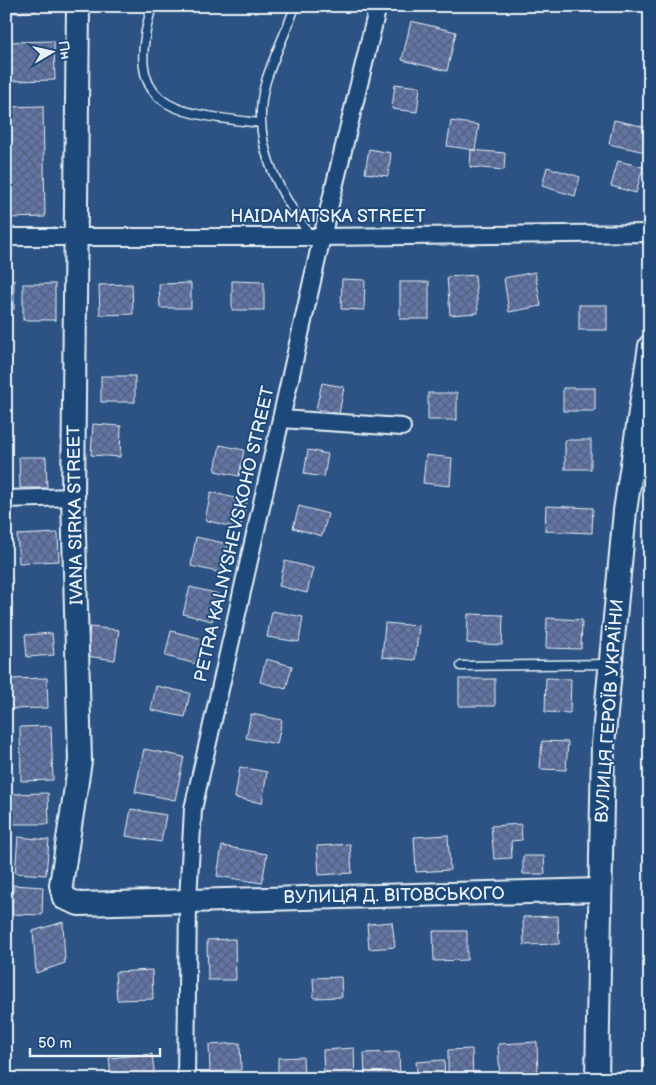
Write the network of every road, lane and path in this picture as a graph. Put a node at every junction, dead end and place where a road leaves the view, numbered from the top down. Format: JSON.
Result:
{"nodes":[{"id":1,"x":78,"y":6,"type":"edge"},
{"id":2,"x":152,"y":6,"type":"edge"},
{"id":3,"x":296,"y":6,"type":"edge"},
{"id":4,"x":378,"y":6,"type":"edge"},
{"id":5,"x":260,"y":123,"type":"junction"},
{"id":6,"x":650,"y":233,"type":"edge"},
{"id":7,"x":6,"y":237,"type":"edge"},
{"id":8,"x":75,"y":237,"type":"junction"},
{"id":9,"x":317,"y":237,"type":"junction"},
{"id":10,"x":650,"y":346,"type":"edge"},
{"id":11,"x":280,"y":419,"type":"junction"},
{"id":12,"x":402,"y":427,"type":"dead end"},
{"id":13,"x":73,"y":497,"type":"junction"},
{"id":14,"x":6,"y":499,"type":"edge"},
{"id":15,"x":611,"y":664,"type":"junction"},
{"id":16,"x":461,"y":666,"type":"dead end"},
{"id":17,"x":600,"y":890,"type":"junction"},
{"id":18,"x":188,"y":900,"type":"junction"},
{"id":19,"x":186,"y":1079,"type":"edge"},
{"id":20,"x":596,"y":1079,"type":"edge"}],
"edges":[{"from":1,"to":8,"type":"street","name":"IVANA SIRKA STREET"},
{"from":2,"to":5,"type":"lane"},
{"from":3,"to":5,"type":"lane"},
{"from":4,"to":9,"type":"street","name":"PETRA KALNYSHEVSKOHO STREET"},
{"from":5,"to":9,"type":"lane"},
{"from":6,"to":9,"type":"street","name":"HAIDAMATSKA STREET"},
{"from":7,"to":8,"type":"street","name":"HAIDAMATSKA STREET"},
{"from":8,"to":9,"type":"street","name":"HAIDAMATSKA STREET"},
{"from":8,"to":13,"type":"street","name":"IVANA SIRKA STREET"},
{"from":9,"to":11,"type":"street","name":"PETRA KALNYSHEVSKOHO STREET"},
{"from":10,"to":15,"type":"street","name":"ВУЛИЦЯ ГЕРОЇВ УКРАЇНИ"},
{"from":11,"to":12,"type":"street"},
{"from":11,"to":18,"type":"street","name":"PETRA KALNYSHEVSKOHO STREET"},
{"from":13,"to":14,"type":"street"},
{"from":13,"to":18,"type":"street","name":"IVANA SIRKA STREET"},
{"from":15,"to":16,"type":"lane"},
{"from":15,"to":17,"type":"street","name":"ВУЛИЦЯ ГЕРОЇВ УКРАЇНИ"},
{"from":17,"to":18,"type":"street","name":"ВУЛИЦЯ Д. ВІТОВСЬКОГО"},
{"from":17,"to":20,"type":"street","name":"ВУЛИЦЯ ГЕРОЇВ УКРАЇНИ"},
{"from":18,"to":19,"type":"street","name":"PETRA KALNYSHEVSKOHO STREET"}]}
